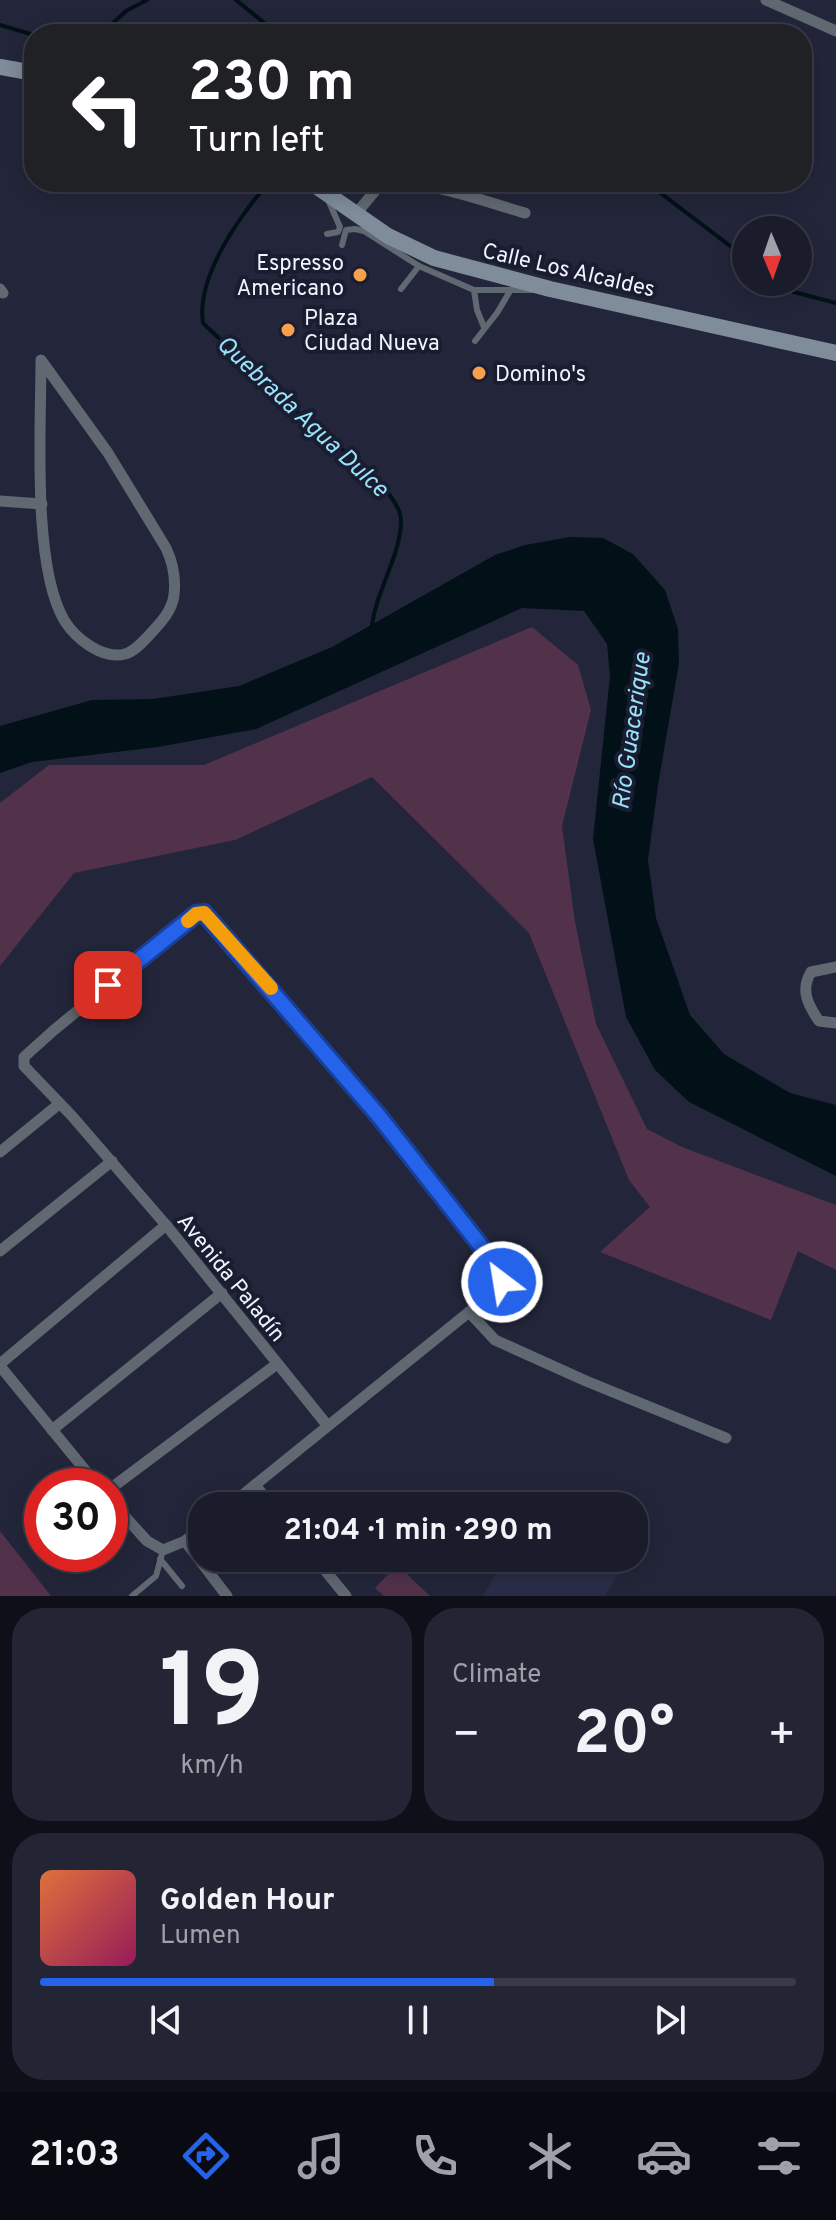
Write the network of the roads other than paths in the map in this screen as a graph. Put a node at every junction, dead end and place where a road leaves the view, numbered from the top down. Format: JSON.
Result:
{"nodes":[{"id":1,"x":768,"y":1,"type":"edge"},
{"id":2,"x":836,"y":31,"type":"edge"},
{"id":3,"x":0,"y":67,"type":"edge"},
{"id":4,"x":24,"y":71,"type":"edge"},
{"id":5,"x":320,"y":192,"type":"edge"},
{"id":6,"x":323,"y":192,"type":"edge"},
{"id":7,"x":374,"y":192,"type":"edge"},
{"id":8,"x":448,"y":192,"type":"edge"},
{"id":9,"x":525,"y":213,"type":"dead end"},
{"id":10,"x":355,"y":215,"type":"junction"},
{"id":11,"x":327,"y":234,"type":"dead end"},
{"id":12,"x":342,"y":245,"type":"dead end"},
{"id":13,"x":419,"y":266,"type":"junction"},
{"id":14,"x":401,"y":289,"type":"dead end"},
{"id":15,"x":550,"y":289,"type":"junction"},
{"id":16,"x":474,"y":290,"type":"junction"},
{"id":17,"x":510,"y":291,"type":"junction"},
{"id":18,"x":484,"y":327,"type":"junction"},
{"id":19,"x":475,"y":341,"type":"dead end"},
{"id":20,"x":836,"y":353,"type":"edge"},
{"id":21,"x":0,"y":501,"type":"edge"},
{"id":22,"x":42,"y":504,"type":"junction"},
{"id":23,"x":836,"y":967,"type":"edge"},
{"id":24,"x":836,"y":1023,"type":"edge"},
{"id":25,"x":59,"y":1104,"type":"junction"},
{"id":26,"x":0,"y":1152,"type":"edge"},
{"id":27,"x":112,"y":1161,"type":"junction"},
{"id":28,"x":166,"y":1225,"type":"junction"},
{"id":29,"x":0,"y":1251,"type":"edge"},
{"id":30,"x":222,"y":1293,"type":"junction"},
{"id":31,"x":469,"y":1312,"type":"junction"},
{"id":32,"x":277,"y":1364,"type":"junction"},
{"id":33,"x":0,"y":1365,"type":"edge"},
{"id":34,"x":327,"y":1425,"type":"junction"},
{"id":35,"x":52,"y":1430,"type":"junction"},
{"id":36,"x":726,"y":1438,"type":"dead end"},
{"id":37,"x":83,"y":1468,"type":"edge"},
{"id":38,"x":128,"y":1476,"type":"edge"},
{"id":39,"x":255,"y":1485,"type":"junction"},
{"id":40,"x":246,"y":1492,"type":"edge"},
{"id":41,"x":261,"y":1492,"type":"edge"},
{"id":42,"x":128,"y":1520,"type":"edge"},
{"id":43,"x":188,"y":1539,"type":"edge"},
{"id":44,"x":185,"y":1541,"type":"junction"},
{"id":45,"x":162,"y":1555,"type":"junction"},
{"id":46,"x":326,"y":1572,"type":"edge"},
{"id":47,"x":182,"y":1586,"type":"dead end"},
{"id":48,"x":132,"y":1596,"type":"edge"},
{"id":49,"x":227,"y":1596,"type":"edge"},
{"id":50,"x":346,"y":1596,"type":"edge"}],
"edges":[{"from":1,"to":2,"type":"street"},
{"from":3,"to":4,"type":"main road"},
{"from":5,"to":11,"type":"lane"},
{"from":6,"to":10,"type":"main road","name":"Calle Los Alcaldes"},
{"from":7,"to":10,"type":"street"},
{"from":8,"to":9,"type":"street"},
{"from":10,"to":15,"type":"main road","name":"Calle Los Alcaldes"},
{"from":12,"to":13,"type":"lane"},
{"from":13,"to":14,"type":"lane"},
{"from":13,"to":16,"type":"lane"},
{"from":15,"to":17,"type":"lane"},
{"from":15,"to":20,"type":"main road","name":"Calle Los Alcaldes"},
{"from":16,"to":17,"type":"lane"},
{"from":16,"to":18,"type":"lane"},
{"from":17,"to":18,"type":"lane"},
{"from":18,"to":19,"type":"lane"},
{"from":21,"to":22,"type":"street"},
{"from":22,"to":22,"type":"street"},
{"from":23,"to":24,"type":"street"},
{"from":25,"to":26,"type":"street"},
{"from":25,"to":27,"type":"street","name":"Avenida Paladín"},
{"from":25,"to":31,"type":"street","name":"Avenida Paladín"},
{"from":27,"to":28,"type":"street","name":"Avenida Paladín"},
{"from":27,"to":29,"type":"street"},
{"from":28,"to":30,"type":"street","name":"Avenida Paladín"},
{"from":28,"to":33,"type":"street"},
{"from":30,"to":32,"type":"street","name":"Avenida Paladín"},
{"from":30,"to":35,"type":"street"},
{"from":31,"to":34,"type":"street"},
{"from":31,"to":36,"type":"street"},
{"from":32,"to":34,"type":"street","name":"Avenida Paladín"},
{"from":32,"to":38,"type":"street"},
{"from":33,"to":35,"type":"street"},
{"from":34,"to":39,"type":"street"},
{"from":35,"to":37,"type":"street"},
{"from":39,"to":40,"type":"street"},
{"from":39,"to":41,"type":"street"},
{"from":42,"to":45,"type":"street"},
{"from":43,"to":44,"type":"street"},
{"from":44,"to":45,"type":"street"},
{"from":44,"to":49,"type":"street"},
{"from":45,"to":47,"type":"lane"},
{"from":45,"to":48,"type":"lane"},
{"from":46,"to":50,"type":"street"}]}
